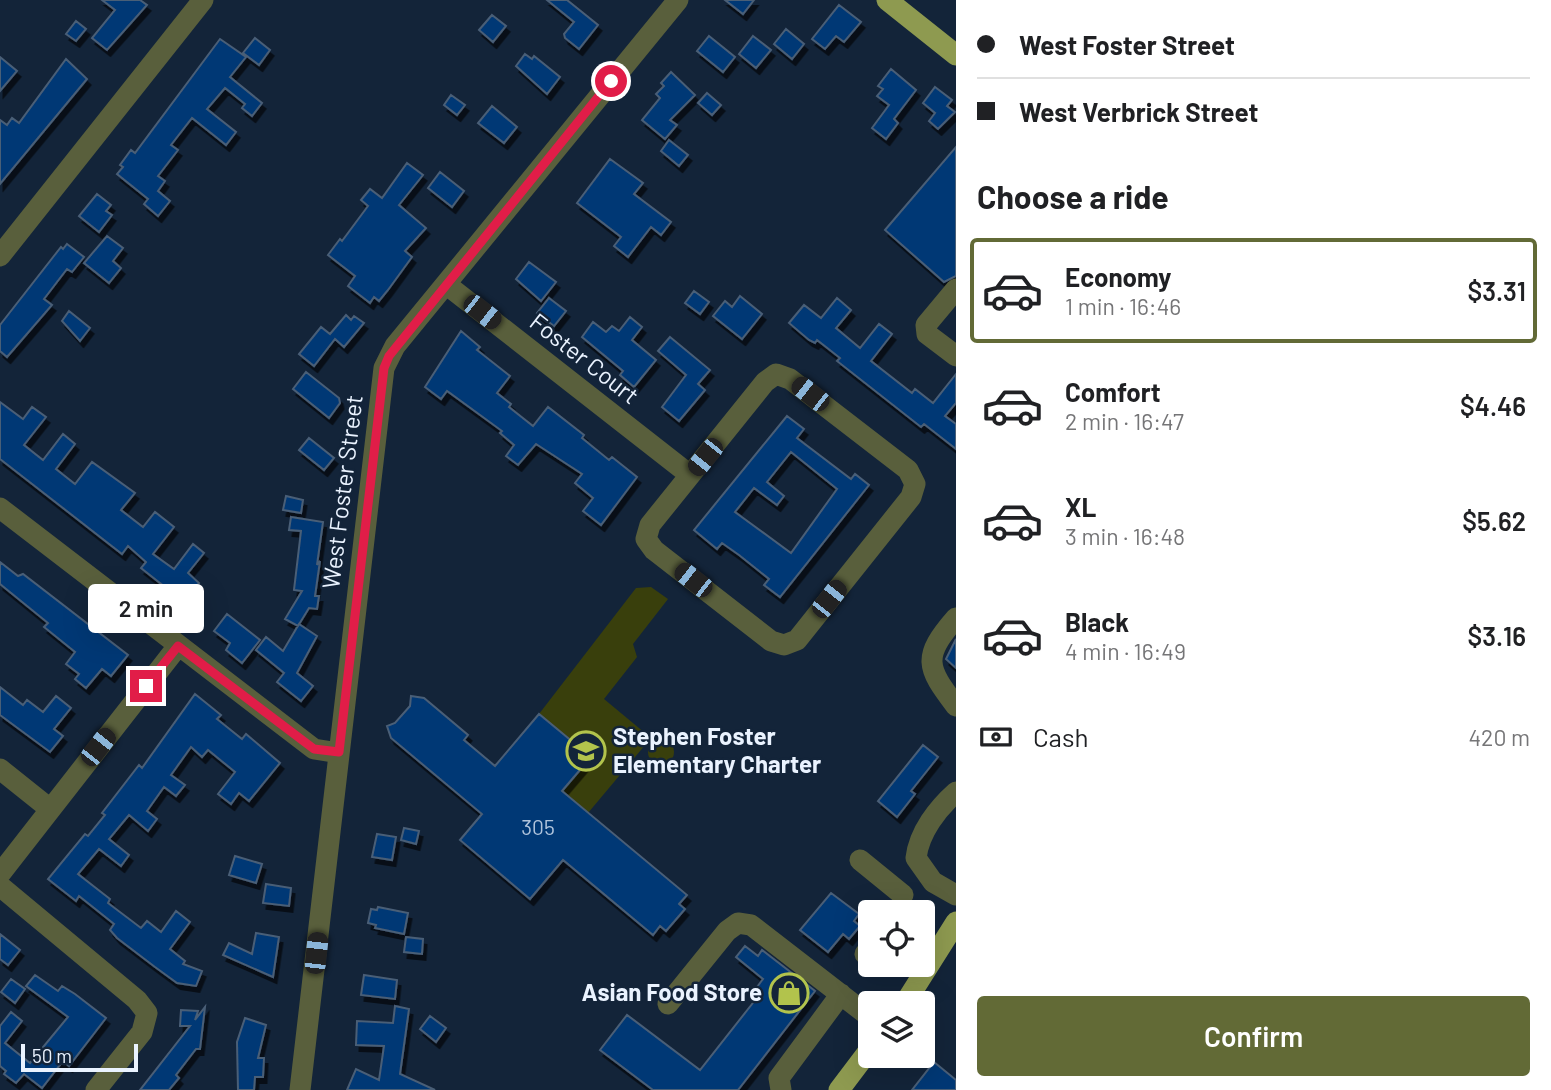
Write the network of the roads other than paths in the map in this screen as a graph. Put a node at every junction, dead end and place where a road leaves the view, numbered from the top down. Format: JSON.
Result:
{"nodes":[{"id":1,"x":203,"y":0,"type":"edge"},
{"id":2,"x":678,"y":0,"type":"edge"},
{"id":3,"x":887,"y":0,"type":"edge"},
{"id":4,"x":956,"y":55,"type":"edge"},
{"id":5,"x":0,"y":256,"type":"edge"},
{"id":6,"x":447,"y":285,"type":"junction"},
{"id":7,"x":956,"y":289,"type":"edge"},
{"id":8,"x":956,"y":356,"type":"edge"},
{"id":9,"x":690,"y":475,"type":"junction"},
{"id":10,"x":0,"y":508,"type":"edge"},
{"id":11,"x":956,"y":618,"type":"edge"},
{"id":12,"x":178,"y":646,"type":"junction"},
{"id":13,"x":956,"y":706,"type":"edge"},
{"id":14,"x":339,"y":752,"type":"junction"},
{"id":15,"x":0,"y":769,"type":"edge"},
{"id":16,"x":956,"y":792,"type":"edge"},
{"id":17,"x":50,"y":808,"type":"junction"},
{"id":18,"x":860,"y":860,"type":"dead end"},
{"id":19,"x":924,"y":872,"type":"junction"},
{"id":20,"x":0,"y":874,"type":"edge"},
{"id":21,"x":0,"y":886,"type":"edge"},
{"id":22,"x":956,"y":895,"type":"edge"},
{"id":23,"x":897,"y":900,"type":"edge"},
{"id":24,"x":902,"y":900,"type":"edge"},
{"id":25,"x":956,"y":922,"type":"edge"},
{"id":26,"x":913,"y":991,"type":"edge"},
{"id":27,"x":841,"y":995,"type":"junction"},
{"id":28,"x":668,"y":1004,"type":"dead end"},
{"id":29,"x":858,"y":1008,"type":"edge"},
{"id":30,"x":858,"y":1065,"type":"edge"},
{"id":31,"x":96,"y":1090,"type":"edge"},
{"id":32,"x":300,"y":1090,"type":"edge"},
{"id":33,"x":781,"y":1090,"type":"edge"},
{"id":34,"x":839,"y":1090,"type":"edge"}],
"edges":[{"from":1,"to":5,"type":"street"},
{"from":2,"to":6,"type":"street","name":"West Foster Street"},
{"from":3,"to":4,"type":"main road"},
{"from":6,"to":9,"type":"street","name":"Foster Court"},
{"from":6,"to":14,"type":"street","name":"West Foster Street"},
{"from":7,"to":8,"type":"street"},
{"from":9,"to":9,"type":"street"},
{"from":10,"to":12,"type":"street"},
{"from":11,"to":13,"type":"street"},
{"from":12,"to":14,"type":"street"},
{"from":12,"to":17,"type":"street"},
{"from":14,"to":32,"type":"street","name":"West Foster Street"},
{"from":15,"to":17,"type":"street"},
{"from":16,"to":19,"type":"street"},
{"from":17,"to":20,"type":"street"},
{"from":18,"to":23,"type":"street"},
{"from":19,"to":22,"type":"street"},
{"from":19,"to":24,"type":"street"},
{"from":21,"to":31,"type":"street"},
{"from":25,"to":26,"type":"main road"},
{"from":27,"to":28,"type":"street"},
{"from":27,"to":29,"type":"street"},
{"from":27,"to":33,"type":"street"},
{"from":30,"to":34,"type":"main road"}]}
